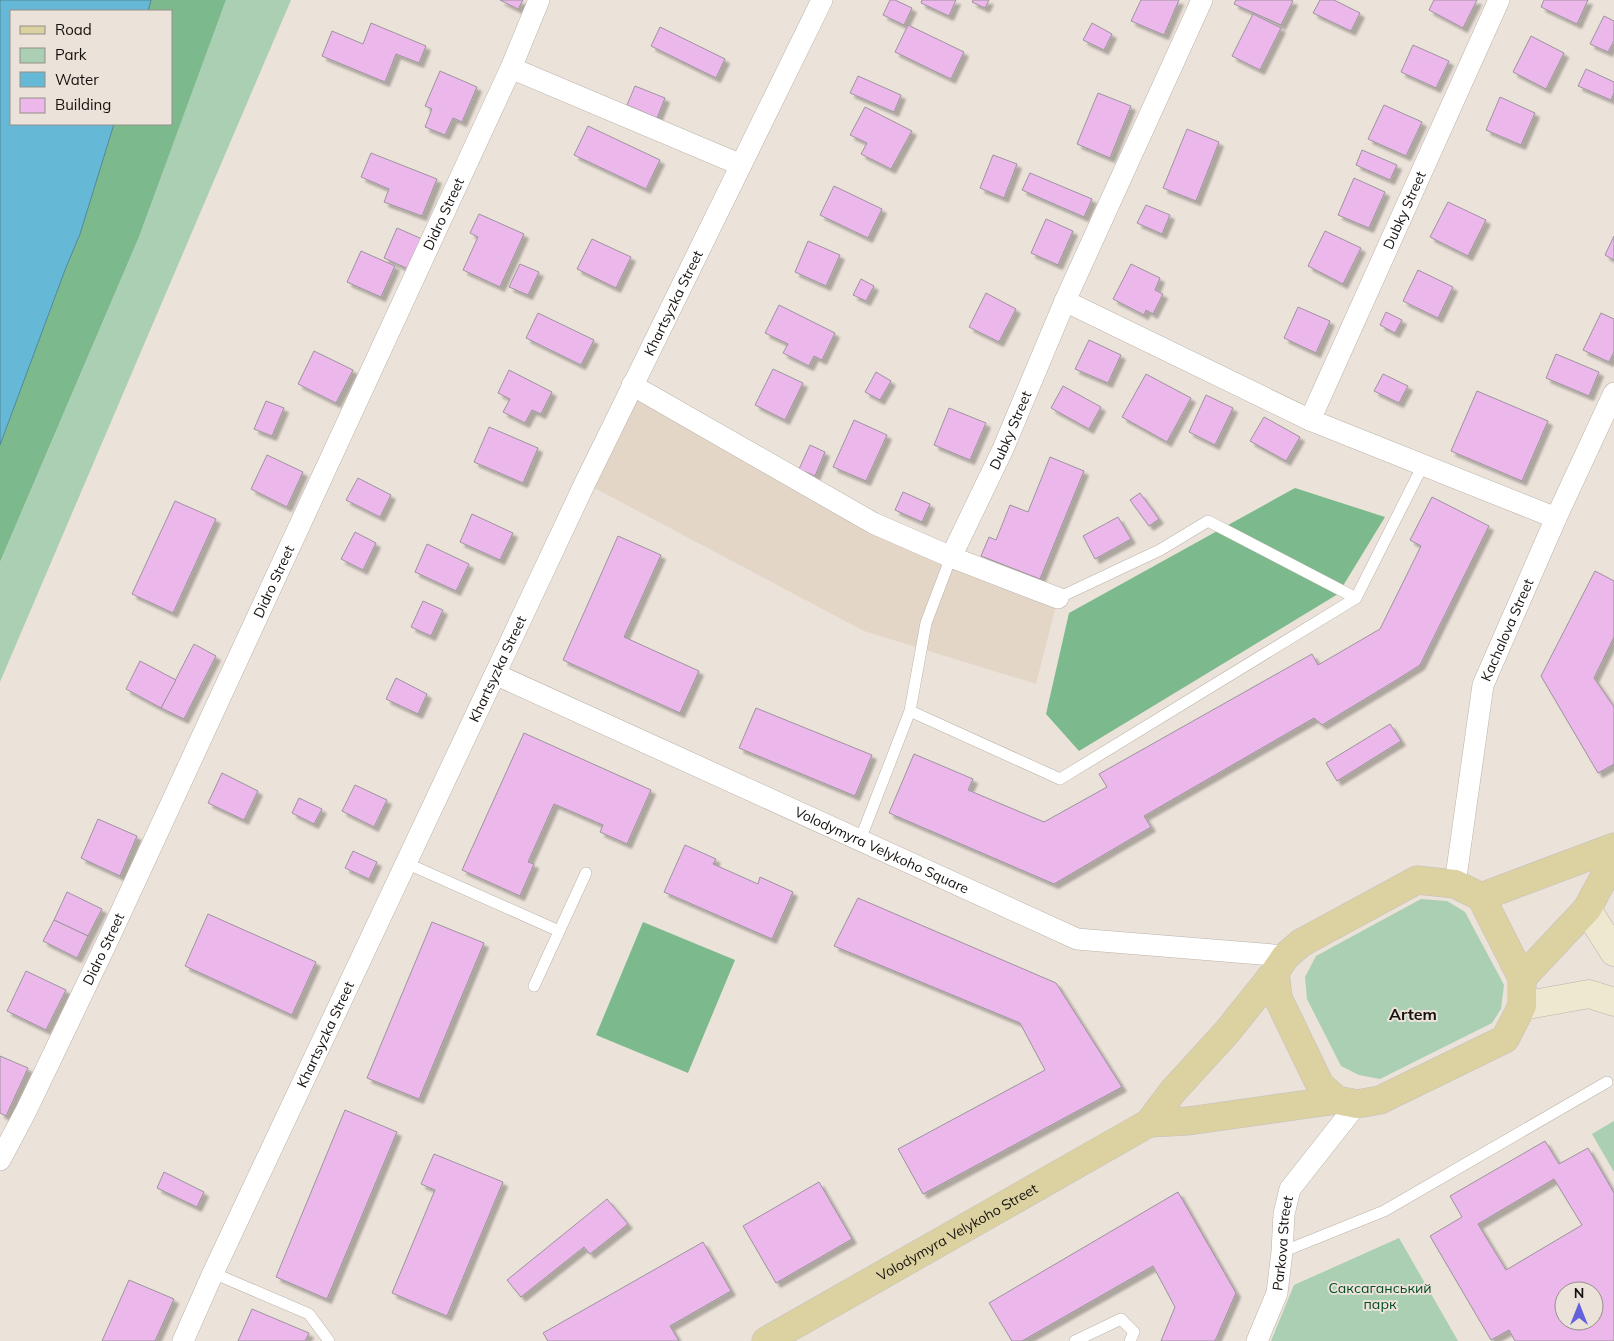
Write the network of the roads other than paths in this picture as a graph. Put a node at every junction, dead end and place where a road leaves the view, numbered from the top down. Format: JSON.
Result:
{"nodes":[{"id":1,"x":539,"y":0,"type":"edge"},
{"id":2,"x":822,"y":0,"type":"edge"},
{"id":3,"x":1202,"y":0,"type":"edge"},
{"id":4,"x":1499,"y":0,"type":"edge"},
{"id":5,"x":511,"y":68,"type":"junction"},
{"id":6,"x":741,"y":165,"type":"junction"},
{"id":7,"x":1065,"y":301,"type":"junction"},
{"id":8,"x":632,"y":385,"type":"junction"},
{"id":9,"x":1614,"y":393,"type":"edge"},
{"id":10,"x":1310,"y":420,"type":"junction"},
{"id":11,"x":1423,"y":465,"type":"junction"},
{"id":12,"x":1556,"y":518,"type":"junction"},
{"id":13,"x":951,"y":557,"type":"junction"},
{"id":14,"x":1058,"y":598,"type":"joint"},
{"id":15,"x":1356,"y":598,"type":"junction"},
{"id":16,"x":495,"y":674,"type":"junction"},
{"id":17,"x":910,"y":711,"type":"junction"},
{"id":18,"x":860,"y":840,"type":"junction"},
{"id":19,"x":1614,"y":847,"type":"edge"},
{"id":20,"x":1614,"y":859,"type":"edge"},
{"id":21,"x":406,"y":863,"type":"junction"},
{"id":22,"x":586,"y":873,"type":"dead end"},
{"id":23,"x":1455,"y":884,"type":"junction"},
{"id":24,"x":1481,"y":898,"type":"junction"},
{"id":25,"x":1587,"y":909,"type":"junction"},
{"id":26,"x":559,"y":931,"type":"junction"},
{"id":27,"x":1614,"y":952,"type":"edge"},
{"id":28,"x":1281,"y":964,"type":"junction"},
{"id":29,"x":1522,"y":978,"type":"junction"},
{"id":30,"x":534,"y":986,"type":"dead end"},
{"id":31,"x":1614,"y":1002,"type":"edge"},
{"id":32,"x":1522,"y":1006,"type":"junction"},
{"id":33,"x":1607,"y":1082,"type":"dead end"},
{"id":34,"x":1347,"y":1102,"type":"junction"},
{"id":35,"x":1150,"y":1123,"type":"junction"},
{"id":36,"x":0,"y":1160,"type":"edge"},
{"id":37,"x":1282,"y":1252,"type":"junction"},
{"id":38,"x":213,"y":1273,"type":"junction"},
{"id":39,"x":184,"y":1341,"type":"edge"},
{"id":40,"x":329,"y":1341,"type":"edge"},
{"id":41,"x":766,"y":1341,"type":"edge"},
{"id":42,"x":1074,"y":1341,"type":"edge"},
{"id":43,"x":1130,"y":1341,"type":"edge"},
{"id":44,"x":1257,"y":1341,"type":"edge"}],
"edges":[{"from":1,"to":5,"type":"street","name":"Didro Street"},
{"from":2,"to":6,"type":"street","name":"Khartsyzka Street"},
{"from":3,"to":7,"type":"street","name":"Dubky Street"},
{"from":4,"to":10,"type":"street","name":"Dubky Street"},
{"from":5,"to":6,"type":"street"},
{"from":5,"to":36,"type":"street","name":"Didro Street"},
{"from":6,"to":8,"type":"street","name":"Khartsyzka Street"},
{"from":7,"to":10,"type":"street"},
{"from":7,"to":13,"type":"street","name":"Dubky Street"},
{"from":8,"to":13,"type":"street"},
{"from":8,"to":16,"type":"street","name":"Khartsyzka Street"},
{"from":9,"to":12,"type":"street","name":"Kachalova Street"},
{"from":10,"to":11,"type":"street"},
{"from":11,"to":12,"type":"street"},
{"from":11,"to":15,"type":"lane"},
{"from":12,"to":23,"type":"street","name":"Kachalova Street"},
{"from":13,"to":14,"type":"street"},
{"from":13,"to":17,"type":"lane"},
{"from":14,"to":15,"type":"lane"},
{"from":15,"to":17,"type":"lane"},
{"from":16,"to":18,"type":"street","name":"Volodymyra Velykoho Square"},
{"from":16,"to":21,"type":"street","name":"Khartsyzka Street"},
{"from":17,"to":18,"type":"lane"},
{"from":18,"to":28,"type":"street","name":"Volodymyra Velykoho Square"},
{"from":19,"to":24,"type":"main road"},
{"from":20,"to":25,"type":"main road"},
{"from":21,"to":26,"type":"lane"},
{"from":21,"to":38,"type":"street","name":"Khartsyzka Street"},
{"from":22,"to":26,"type":"lane"},
{"from":23,"to":24,"type":"main road"},
{"from":23,"to":28,"type":"main road"},
{"from":24,"to":29,"type":"main road"},
{"from":25,"to":27,"type":"main road"},
{"from":25,"to":29,"type":"main road"},
{"from":26,"to":30,"type":"lane"},
{"from":28,"to":34,"type":"main road"},
{"from":28,"to":35,"type":"main road"},
{"from":29,"to":32,"type":"main road"},
{"from":31,"to":32,"type":"main road"},
{"from":32,"to":34,"type":"main road"},
{"from":33,"to":37,"type":"lane"},
{"from":34,"to":35,"type":"main road"},
{"from":34,"to":37,"type":"street","name":"Parkova Street"},
{"from":35,"to":41,"type":"main road","name":"Volodymyra Velykoho Street"},
{"from":37,"to":44,"type":"street","name":"Parkova Street"},
{"from":38,"to":39,"type":"street","name":"Khartsyzka Street"},
{"from":38,"to":40,"type":"lane"},
{"from":42,"to":43,"type":"lane"}]}
